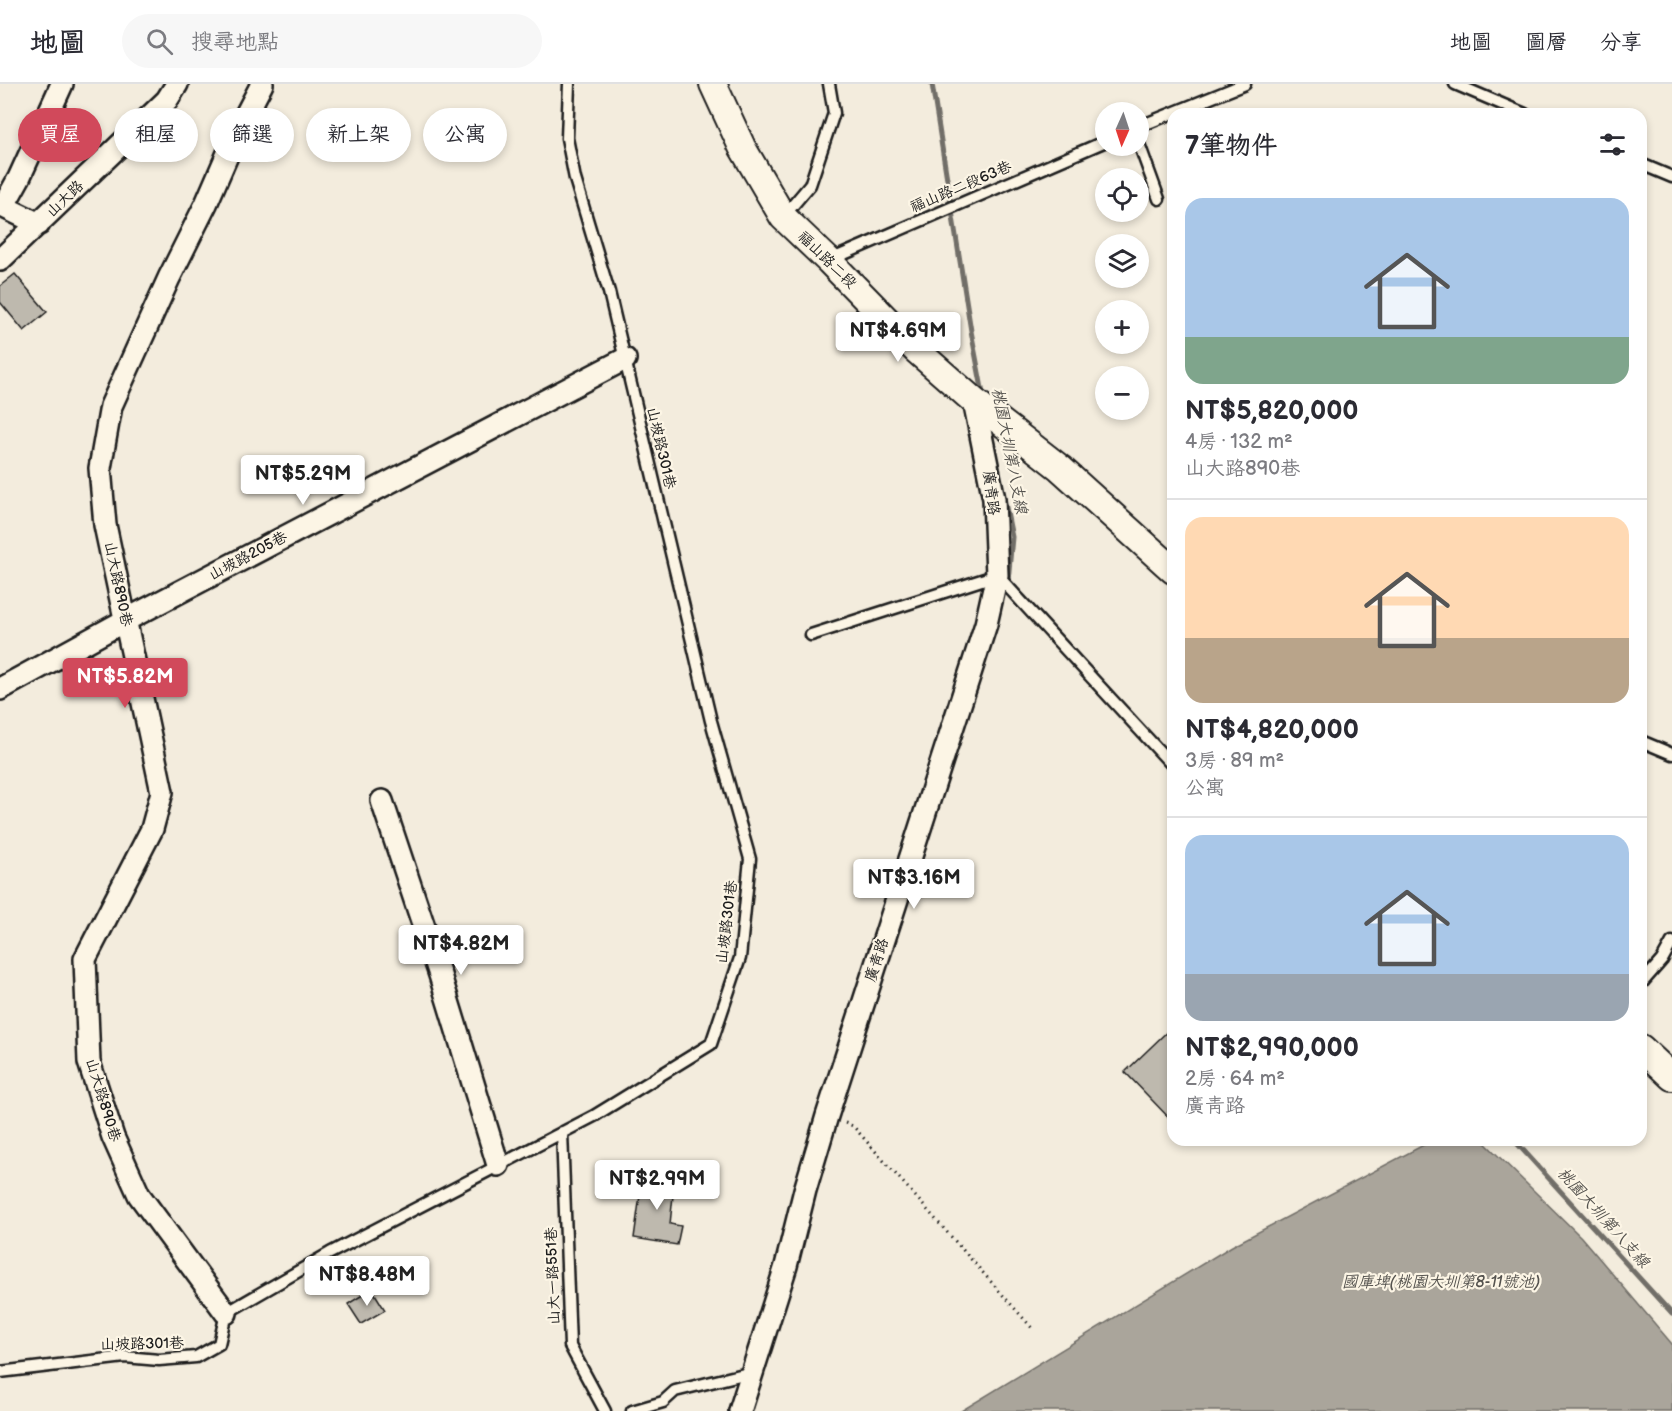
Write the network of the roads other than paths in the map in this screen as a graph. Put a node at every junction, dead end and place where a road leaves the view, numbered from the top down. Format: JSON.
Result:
{"nodes":[{"id":1,"x":62,"y":84,"type":"edge"},
{"id":2,"x":177,"y":84,"type":"edge"},
{"id":3,"x":261,"y":84,"type":"edge"},
{"id":4,"x":569,"y":84,"type":"edge"},
{"id":5,"x":713,"y":84,"type":"edge"},
{"id":6,"x":829,"y":84,"type":"edge"},
{"id":7,"x":1245,"y":84,"type":"edge"},
{"id":8,"x":1455,"y":84,"type":"edge"},
{"id":9,"x":1185,"y":108,"type":"edge"},
{"id":10,"x":1511,"y":108,"type":"edge"},
{"id":11,"x":1167,"y":115,"type":"edge"},
{"id":12,"x":1149,"y":123,"type":"edge"},
{"id":13,"x":1095,"y":146,"type":"edge"},
{"id":14,"x":1143,"y":156,"type":"edge"},
{"id":15,"x":1647,"y":167,"type":"edge"},
{"id":16,"x":1672,"y":177,"type":"edge"},
{"id":17,"x":1159,"y":199,"type":"dead end"},
{"id":18,"x":2,"y":206,"type":"edge"},
{"id":19,"x":783,"y":217,"type":"junction"},
{"id":20,"x":39,"y":224,"type":"junction"},
{"id":21,"x":0,"y":260,"type":"edge"},
{"id":22,"x":829,"y":261,"type":"junction"},
{"id":23,"x":625,"y":359,"type":"junction"},
{"id":24,"x":974,"y":401,"type":"junction"},
{"id":25,"x":1167,"y":565,"type":"edge"},
{"id":26,"x":997,"y":575,"type":"junction"},
{"id":27,"x":126,"y":620,"type":"junction"},
{"id":28,"x":811,"y":635,"type":"dead end"},
{"id":29,"x":0,"y":689,"type":"edge"},
{"id":30,"x":1647,"y":744,"type":"edge"},
{"id":31,"x":1672,"y":754,"type":"edge"},
{"id":32,"x":1167,"y":759,"type":"edge"},
{"id":33,"x":382,"y":801,"type":"dead end"},
{"id":34,"x":1672,"y":942,"type":"edge"},
{"id":35,"x":1647,"y":977,"type":"edge"},
{"id":36,"x":1647,"y":1054,"type":"edge"},
{"id":37,"x":1672,"y":1077,"type":"edge"},
{"id":38,"x":562,"y":1132,"type":"junction"},
{"id":39,"x":498,"y":1165,"type":"junction"},
{"id":40,"x":226,"y":1313,"type":"junction"},
{"id":41,"x":0,"y":1372,"type":"edge"},
{"id":42,"x":753,"y":1372,"type":"junction"},
{"id":43,"x":663,"y":1406,"type":"edge"},
{"id":44,"x":605,"y":1411,"type":"edge"},
{"id":45,"x":632,"y":1411,"type":"edge"},
{"id":46,"x":740,"y":1411,"type":"edge"}],
"edges":[{"from":1,"to":18,"type":"street"},
{"from":2,"to":20,"type":"street","name":"山大路"},
{"from":3,"to":27,"type":"street","name":"山大路890巷"},
{"from":4,"to":23,"type":"lane","name":"山坡路301巷"},
{"from":5,"to":19,"type":"street","name":"福山路二段"},
{"from":6,"to":19,"type":"lane"},
{"from":7,"to":9,"type":"lane"},
{"from":8,"to":10,"type":"lane"},
{"from":11,"to":12,"type":"lane"},
{"from":13,"to":22,"type":"lane","name":"福山路二段63巷"},
{"from":14,"to":17,"type":"lane"},
{"from":15,"to":16,"type":"lane"},
{"from":18,"to":20,"type":"street"},
{"from":19,"to":22,"type":"street","name":"福山路二段"},
{"from":20,"to":21,"type":"street","name":"山大路"},
{"from":22,"to":24,"type":"street","name":"福山路二段"},
{"from":23,"to":27,"type":"street","name":"山坡路205巷"},
{"from":23,"to":38,"type":"lane","name":"山坡路301巷"},
{"from":24,"to":25,"type":"street","name":"福山路二段"},
{"from":24,"to":26,"type":"street","name":"廣青路"},
{"from":26,"to":28,"type":"lane"},
{"from":26,"to":32,"type":"lane"},
{"from":26,"to":42,"type":"street","name":"廣青路"},
{"from":27,"to":29,"type":"street","name":"山坡路205巷"},
{"from":27,"to":40,"type":"street","name":"山大路890巷"},
{"from":30,"to":31,"type":"lane"},
{"from":33,"to":39,"type":"street"},
{"from":34,"to":35,"type":"lane"},
{"from":36,"to":37,"type":"street"},
{"from":38,"to":39,"type":"lane","name":"山坡路301巷"},
{"from":38,"to":44,"type":"lane","name":"山大一路551巷"},
{"from":39,"to":40,"type":"lane","name":"山坡路301巷"},
{"from":40,"to":41,"type":"lane","name":"山坡路301巷"},
{"from":42,"to":43,"type":"lane"},
{"from":42,"to":46,"type":"street","name":"廣青路"},
{"from":43,"to":45,"type":"lane"}]}
